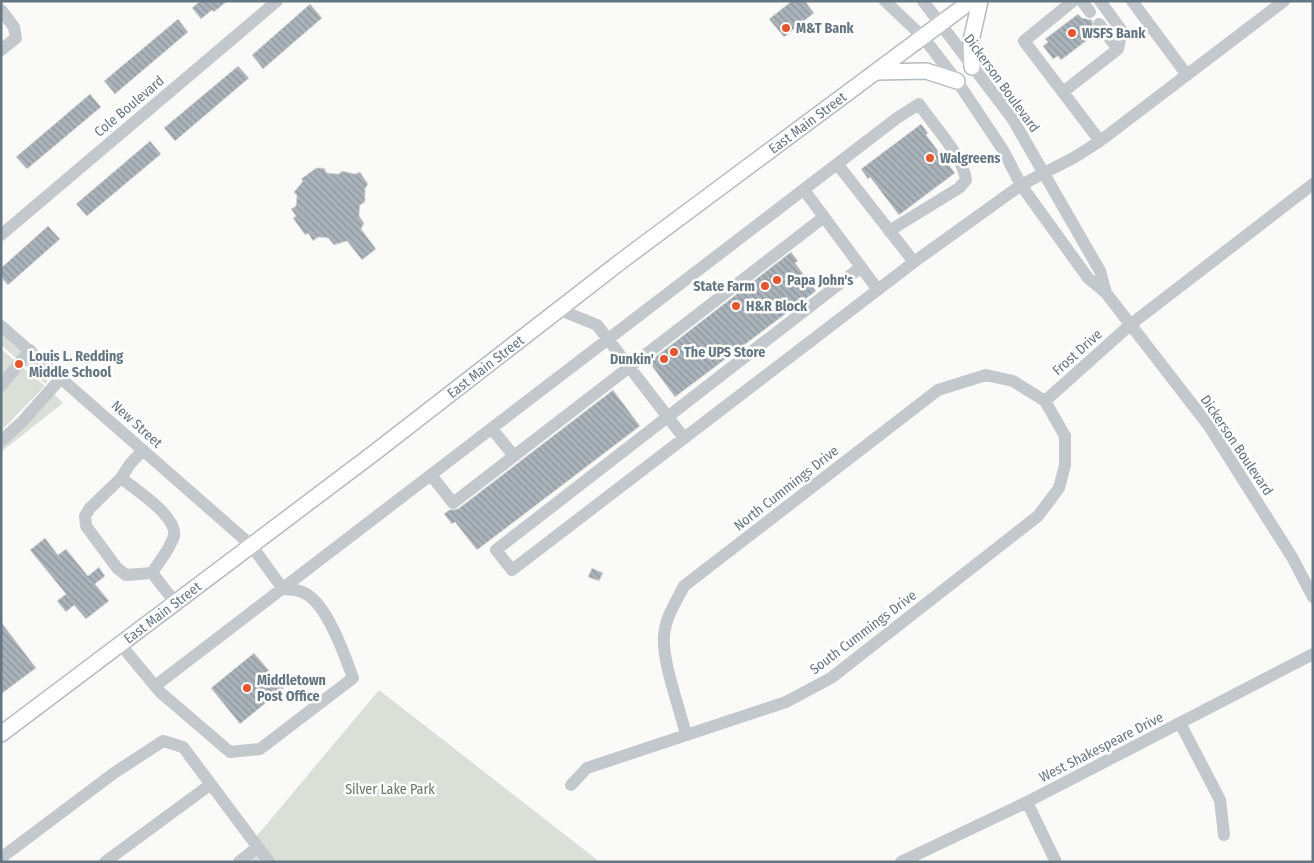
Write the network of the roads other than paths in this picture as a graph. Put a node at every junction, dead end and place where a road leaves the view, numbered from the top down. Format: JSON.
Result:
{"nodes":[{"id":1,"x":277,"y":1,"type":"edge"},
{"id":2,"x":885,"y":1,"type":"edge"},
{"id":3,"x":922,"y":1,"type":"edge"},
{"id":4,"x":971,"y":1,"type":"edge"},
{"id":5,"x":980,"y":1,"type":"edge"},
{"id":6,"x":1073,"y":1,"type":"edge"},
{"id":7,"x":1082,"y":1,"type":"edge"},
{"id":8,"x":1100,"y":1,"type":"edge"},
{"id":9,"x":1132,"y":1,"type":"edge"},
{"id":10,"x":1284,"y":1,"type":"edge"},
{"id":11,"x":1,"y":10,"type":"edge"},
{"id":12,"x":1090,"y":12,"type":"dead end"},
{"id":13,"x":941,"y":24,"type":"junction"},
{"id":14,"x":1099,"y":24,"type":"dead end"},
{"id":15,"x":923,"y":37,"type":"junction"},
{"id":16,"x":1118,"y":49,"type":"junction"},
{"id":17,"x":1,"y":50,"type":"edge"},
{"id":18,"x":972,"y":67,"type":"junction"},
{"id":19,"x":876,"y":72,"type":"junction"},
{"id":20,"x":1187,"y":75,"type":"junction"},
{"id":21,"x":957,"y":81,"type":"junction"},
{"id":22,"x":1063,"y":92,"type":"junction"},
{"id":23,"x":1100,"y":141,"type":"junction"},
{"id":24,"x":838,"y":165,"type":"junction"},
{"id":25,"x":1043,"y":174,"type":"junction"},
{"id":26,"x":1313,"y":184,"type":"edge"},
{"id":27,"x":1021,"y":185,"type":"junction"},
{"id":28,"x":804,"y":190,"type":"junction"},
{"id":29,"x":824,"y":217,"type":"junction"},
{"id":30,"x":890,"y":231,"type":"junction"},
{"id":31,"x":1,"y":235,"type":"edge"},
{"id":32,"x":914,"y":262,"type":"junction"},
{"id":33,"x":861,"y":267,"type":"junction"},
{"id":34,"x":878,"y":290,"type":"junction"},
{"id":35,"x":1106,"y":294,"type":"junction"},
{"id":36,"x":560,"y":310,"type":"junction"},
{"id":37,"x":1130,"y":325,"type":"junction"},
{"id":38,"x":1,"y":326,"type":"edge"},
{"id":39,"x":610,"y":339,"type":"junction"},
{"id":40,"x":30,"y":350,"type":"junction"},
{"id":41,"x":630,"y":367,"type":"junction"},
{"id":42,"x":62,"y":377,"type":"junction"},
{"id":43,"x":1,"y":386,"type":"edge"},
{"id":44,"x":1045,"y":400,"type":"junction"},
{"id":45,"x":668,"y":417,"type":"junction"},
{"id":46,"x":492,"y":429,"type":"junction"},
{"id":47,"x":684,"y":438,"type":"junction"},
{"id":48,"x":1,"y":440,"type":"edge"},
{"id":49,"x":143,"y":450,"type":"junction"},
{"id":50,"x":514,"y":456,"type":"junction"},
{"id":51,"x":431,"y":475,"type":"junction"},
{"id":52,"x":121,"y":478,"type":"junction"},
{"id":53,"x":251,"y":545,"type":"junction"},
{"id":54,"x":152,"y":573,"type":"junction"},
{"id":55,"x":283,"y":589,"type":"junction"},
{"id":56,"x":1313,"y":597,"type":"edge"},
{"id":57,"x":175,"y":602,"type":"junction"},
{"id":58,"x":121,"y":644,"type":"junction"},
{"id":59,"x":1313,"y":654,"type":"edge"},
{"id":60,"x":155,"y":686,"type":"junction"},
{"id":61,"x":1180,"y":723,"type":"junction"},
{"id":62,"x":1,"y":734,"type":"edge"},
{"id":63,"x":686,"y":735,"type":"junction"},
{"id":64,"x":211,"y":784,"type":"junction"},
{"id":65,"x":570,"y":785,"type":"dead end"},
{"id":66,"x":1027,"y":802,"type":"junction"},
{"id":67,"x":1224,"y":834,"type":"dead end"},
{"id":68,"x":258,"y":847,"type":"junction"},
{"id":69,"x":1,"y":858,"type":"edge"},
{"id":70,"x":105,"y":862,"type":"edge"},
{"id":71,"x":239,"y":862,"type":"edge"},
{"id":72,"x":269,"y":862,"type":"edge"},
{"id":73,"x":901,"y":862,"type":"edge"},
{"id":74,"x":1056,"y":862,"type":"edge"}],
"edges":[{"from":1,"to":31,"type":"street","name":"Cole Boulevard"},
{"from":2,"to":15,"type":"street","name":"Dickerson Boulevard"},
{"from":3,"to":13,"type":"street","name":"Dickerson Boulevard"},
{"from":4,"to":13,"type":"main road","name":"East Main Street"},
{"from":5,"to":18,"type":"main road"},
{"from":6,"to":22,"type":"street"},
{"from":7,"to":12,"type":"street"},
{"from":8,"to":16,"type":"street"},
{"from":9,"to":20,"type":"street"},
{"from":10,"to":20,"type":"street"},
{"from":11,"to":17,"type":"street"},
{"from":13,"to":15,"type":"main road","name":"East Main Street"},
{"from":13,"to":18,"type":"street","name":"Dickerson Boulevard"},
{"from":14,"to":16,"type":"street"},
{"from":15,"to":19,"type":"main road","name":"East Main Street"},
{"from":15,"to":21,"type":"street","name":"Dickerson Boulevard"},
{"from":16,"to":22,"type":"street"},
{"from":18,"to":25,"type":"street","name":"Dickerson Boulevard"},
{"from":19,"to":21,"type":"main road"},
{"from":19,"to":36,"type":"main road","name":"East Main Street"},
{"from":20,"to":23,"type":"street"},
{"from":21,"to":27,"type":"street","name":"Dickerson Boulevard"},
{"from":22,"to":23,"type":"street"},
{"from":23,"to":25,"type":"street"},
{"from":24,"to":28,"type":"street"},
{"from":24,"to":30,"type":"street"},
{"from":24,"to":30,"type":"street"},
{"from":25,"to":27,"type":"street"},
{"from":25,"to":35,"type":"street","name":"Dickerson Boulevard"},
{"from":26,"to":37,"type":"street","name":"Frost Drive"},
{"from":27,"to":32,"type":"street"},
{"from":27,"to":35,"type":"street","name":"Dickerson Boulevard"},
{"from":28,"to":29,"type":"street"},
{"from":28,"to":39,"type":"street"},
{"from":29,"to":33,"type":"street"},
{"from":29,"to":41,"type":"street"},
{"from":30,"to":32,"type":"street"},
{"from":32,"to":34,"type":"street"},
{"from":33,"to":34,"type":"street"},
{"from":33,"to":45,"type":"street"},
{"from":34,"to":47,"type":"street"},
{"from":35,"to":37,"type":"street","name":"Dickerson Boulevard"},
{"from":36,"to":39,"type":"street"},
{"from":36,"to":53,"type":"main road","name":"East Main Street"},
{"from":37,"to":44,"type":"street","name":"Frost Drive"},
{"from":37,"to":56,"type":"street","name":"Dickerson Boulevard"},
{"from":38,"to":40,"type":"street","name":"New Street"},
{"from":39,"to":41,"type":"street"},
{"from":39,"to":46,"type":"street"},
{"from":40,"to":42,"type":"street","name":"New Street"},
{"from":40,"to":43,"type":"street"},
{"from":41,"to":45,"type":"street"},
{"from":41,"to":50,"type":"street"},
{"from":42,"to":48,"type":"street"},
{"from":42,"to":49,"type":"street","name":"New Street"},
{"from":44,"to":63,"type":"street","name":"South Cummings Drive"},
{"from":44,"to":63,"type":"street","name":"North Cummings Drive"},
{"from":45,"to":47,"type":"street"},
{"from":45,"to":47,"type":"street"},
{"from":46,"to":50,"type":"street"},
{"from":46,"to":51,"type":"street"},
{"from":49,"to":52,"type":"street"},
{"from":49,"to":53,"type":"street","name":"New Street"},
{"from":50,"to":51,"type":"street"},
{"from":51,"to":55,"type":"street"},
{"from":52,"to":54,"type":"street"},
{"from":52,"to":54,"type":"street"},
{"from":53,"to":55,"type":"street","name":"New Street"},
{"from":53,"to":57,"type":"main road","name":"East Main Street"},
{"from":54,"to":57,"type":"street"},
{"from":55,"to":60,"type":"street"},
{"from":55,"to":60,"type":"street"},
{"from":57,"to":58,"type":"main road","name":"East Main Street"},
{"from":58,"to":60,"type":"street"},
{"from":58,"to":62,"type":"main road","name":"East Main Street"},
{"from":59,"to":61,"type":"street","name":"West Shakespeare Drive"},
{"from":61,"to":66,"type":"street","name":"West Shakespeare Drive"},
{"from":61,"to":67,"type":"street"},
{"from":63,"to":65,"type":"street","name":"South Cummings Drive"},
{"from":64,"to":68,"type":"street"},
{"from":64,"to":69,"type":"street"},
{"from":64,"to":70,"type":"street"},
{"from":66,"to":73,"type":"street","name":"West Shakespeare Drive"},
{"from":66,"to":74,"type":"street"},
{"from":68,"to":71,"type":"street"},
{"from":68,"to":72,"type":"street"}]}
